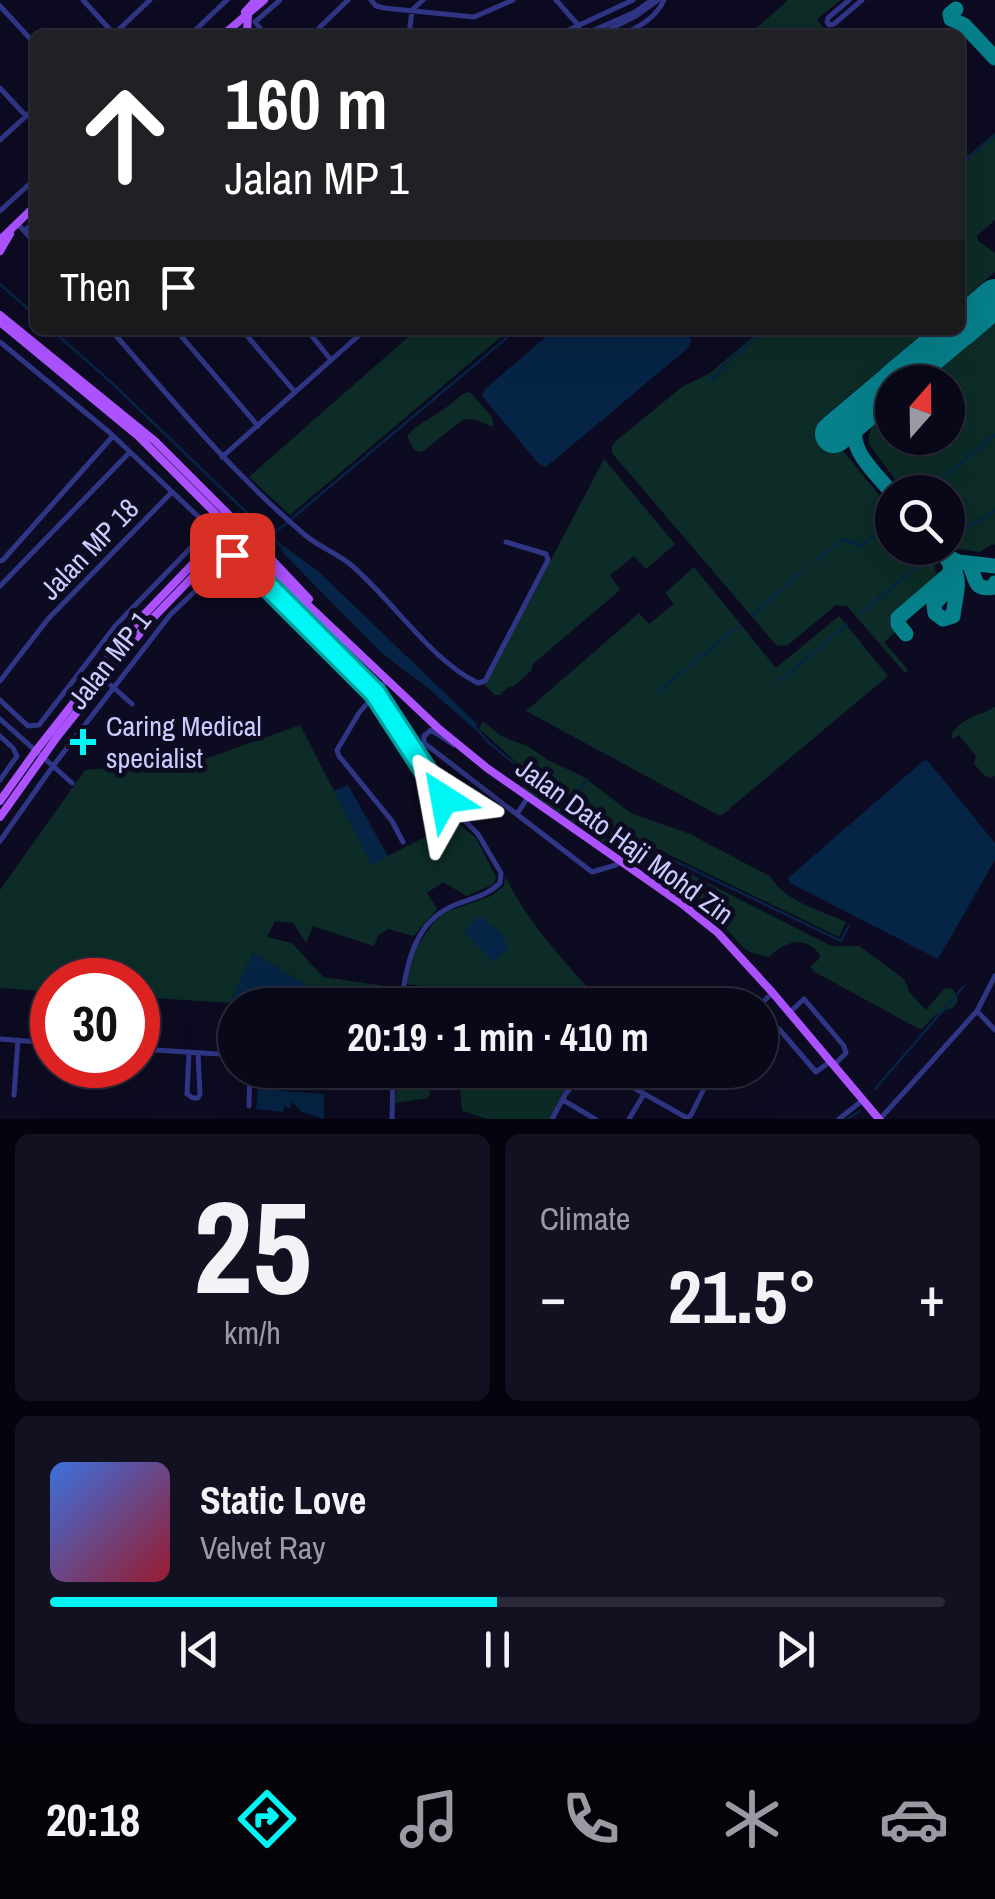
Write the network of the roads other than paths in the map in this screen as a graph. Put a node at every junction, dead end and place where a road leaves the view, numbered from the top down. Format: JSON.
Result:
{"nodes":[{"id":1,"x":83,"y":0,"type":"edge"},
{"id":2,"x":150,"y":0,"type":"edge"},
{"id":3,"x":227,"y":0,"type":"edge"},
{"id":4,"x":256,"y":0,"type":"edge"},
{"id":5,"x":264,"y":0,"type":"edge"},
{"id":6,"x":280,"y":0,"type":"edge"},
{"id":7,"x":348,"y":0,"type":"edge"},
{"id":8,"x":371,"y":0,"type":"edge"},
{"id":9,"x":423,"y":0,"type":"edge"},
{"id":10,"x":490,"y":0,"type":"edge"},
{"id":11,"x":514,"y":0,"type":"edge"},
{"id":12,"x":556,"y":0,"type":"edge"},
{"id":13,"x":631,"y":0,"type":"edge"},
{"id":14,"x":658,"y":0,"type":"edge"},
{"id":15,"x":849,"y":0,"type":"edge"},
{"id":16,"x":862,"y":0,"type":"edge"},
{"id":17,"x":0,"y":6,"type":"edge"},
{"id":18,"x":497,"y":7,"type":"junction"},
{"id":19,"x":412,"y":10,"type":"junction"},
{"id":20,"x":240,"y":20,"type":"junction"},
{"id":21,"x":579,"y":26,"type":"junction"},
{"id":22,"x":611,"y":29,"type":"edge"},
{"id":23,"x":109,"y":30,"type":"edge"},
{"id":24,"x":117,"y":30,"type":"edge"},
{"id":25,"x":195,"y":30,"type":"edge"},
{"id":26,"x":229,"y":30,"type":"edge"},
{"id":27,"x":246,"y":30,"type":"edge"},
{"id":28,"x":246,"y":30,"type":"edge"},
{"id":29,"x":262,"y":30,"type":"edge"},
{"id":30,"x":317,"y":30,"type":"edge"},
{"id":31,"x":410,"y":30,"type":"edge"},
{"id":32,"x":570,"y":30,"type":"edge"},
{"id":33,"x":631,"y":30,"type":"edge"},
{"id":34,"x":30,"y":39,"type":"edge"},
{"id":35,"x":0,"y":88,"type":"edge"},
{"id":36,"x":30,"y":112,"type":"edge"},
{"id":37,"x":26,"y":116,"type":"junction"},
{"id":38,"x":0,"y":140,"type":"edge"},
{"id":39,"x":30,"y":184,"type":"edge"},
{"id":40,"x":0,"y":211,"type":"edge"},
{"id":41,"x":30,"y":211,"type":"edge"},
{"id":42,"x":16,"y":224,"type":"junction"},
{"id":43,"x":30,"y":227,"type":"edge"},
{"id":44,"x":24,"y":232,"type":"junction"},
{"id":45,"x":0,"y":239,"type":"edge"},
{"id":46,"x":30,"y":239,"type":"edge"},
{"id":47,"x":0,"y":252,"type":"edge"},
{"id":48,"x":0,"y":319,"type":"edge"},
{"id":49,"x":14,"y":330,"type":"junction"},
{"id":50,"x":118,"y":335,"type":"edge"},
{"id":51,"x":180,"y":335,"type":"edge"},
{"id":52,"x":246,"y":335,"type":"edge"},
{"id":53,"x":311,"y":335,"type":"edge"},
{"id":54,"x":359,"y":335,"type":"edge"},
{"id":55,"x":0,"y":342,"type":"edge"},
{"id":56,"x":331,"y":360,"type":"junction"},
{"id":57,"x":295,"y":392,"type":"junction"},
{"id":58,"x":120,"y":421,"type":"junction"},
{"id":59,"x":258,"y":426,"type":"junction"},
{"id":60,"x":111,"y":434,"type":"junction"},
{"id":61,"x":129,"y":453,"type":"junction"},
{"id":62,"x":222,"y":457,"type":"junction"},
{"id":63,"x":171,"y":493,"type":"junction"},
{"id":64,"x":215,"y":512,"type":"junction"},
{"id":65,"x":235,"y":527,"type":"junction"},
{"id":66,"x":506,"y":542,"type":"dead end"},
{"id":67,"x":215,"y":549,"type":"junction"},
{"id":68,"x":255,"y":552,"type":"junction"},
{"id":69,"x":0,"y":561,"type":"edge"},
{"id":70,"x":0,"y":586,"type":"edge"},
{"id":71,"x":145,"y":592,"type":"junction"},
{"id":72,"x":155,"y":602,"type":"junction"},
{"id":73,"x":324,"y":618,"type":"junction"},
{"id":74,"x":103,"y":678,"type":"junction"},
{"id":75,"x":0,"y":681,"type":"edge"},
{"id":76,"x":386,"y":681,"type":"junction"},
{"id":77,"x":114,"y":687,"type":"junction"},
{"id":78,"x":375,"y":693,"type":"junction"},
{"id":79,"x":0,"y":700,"type":"edge"},
{"id":80,"x":132,"y":704,"type":"dead end"},
{"id":81,"x":17,"y":716,"type":"junction"},
{"id":82,"x":0,"y":719,"type":"edge"},
{"id":83,"x":8,"y":726,"type":"junction"},
{"id":84,"x":0,"y":736,"type":"edge"},
{"id":85,"x":466,"y":752,"type":"junction"},
{"id":86,"x":38,"y":754,"type":"junction"},
{"id":87,"x":53,"y":766,"type":"junction"},
{"id":88,"x":0,"y":780,"type":"edge"},
{"id":89,"x":72,"y":783,"type":"dead end"},
{"id":90,"x":528,"y":798,"type":"junction"},
{"id":91,"x":0,"y":800,"type":"edge"},
{"id":92,"x":517,"y":814,"type":"junction"},
{"id":93,"x":0,"y":816,"type":"edge"},
{"id":94,"x":0,"y":842,"type":"edge"},
{"id":95,"x":403,"y":842,"type":"dead end"},
{"id":96,"x":620,"y":861,"type":"junction"},
{"id":97,"x":995,"y":976,"type":"edge"},
{"id":98,"x":403,"y":988,"type":"edge"},
{"id":99,"x":768,"y":988,"type":"edge"},
{"id":100,"x":778,"y":999,"type":"edge"},
{"id":101,"x":977,"y":1011,"type":"junction"},
{"id":102,"x":790,"y":1012,"type":"junction"},
{"id":103,"x":780,"y":1029,"type":"dead end"},
{"id":104,"x":995,"y":1030,"type":"edge"},
{"id":105,"x":0,"y":1039,"type":"edge"},
{"id":106,"x":18,"y":1040,"type":"junction"},
{"id":107,"x":30,"y":1041,"type":"edge"},
{"id":108,"x":160,"y":1050,"type":"edge"},
{"id":109,"x":188,"y":1052,"type":"junction"},
{"id":110,"x":198,"y":1053,"type":"junction"},
{"id":111,"x":218,"y":1055,"type":"edge"},
{"id":112,"x":832,"y":1063,"type":"junction"},
{"id":113,"x":250,"y":1088,"type":"edge"},
{"id":114,"x":393,"y":1088,"type":"edge"},
{"id":115,"x":571,"y":1088,"type":"edge"},
{"id":116,"x":634,"y":1088,"type":"edge"},
{"id":117,"x":704,"y":1088,"type":"edge"},
{"id":118,"x":644,"y":1094,"type":"junction"},
{"id":119,"x":14,"y":1096,"type":"dead end"},
{"id":120,"x":562,"y":1100,"type":"junction"},
{"id":121,"x":864,"y":1100,"type":"junction"},
{"id":122,"x":249,"y":1106,"type":"dead end"},
{"id":123,"x":877,"y":1116,"type":"edge"},
{"id":124,"x":392,"y":1119,"type":"edge"},
{"id":125,"x":552,"y":1119,"type":"edge"},
{"id":126,"x":595,"y":1119,"type":"edge"},
{"id":127,"x":629,"y":1119,"type":"edge"},
{"id":128,"x":839,"y":1119,"type":"edge"},
{"id":129,"x":863,"y":1119,"type":"edge"}],
"edges":[{"from":1,"to":23,"type":"street"},
{"from":2,"to":24,"type":"street"},
{"from":3,"to":25,"type":"street"},
{"from":4,"to":20,"type":"main road"},
{"from":5,"to":20,"type":"main road"},
{"from":6,"to":29,"type":"street"},
{"from":7,"to":30,"type":"street"},
{"from":8,"to":19,"type":"street"},
{"from":9,"to":19,"type":"street"},
{"from":10,"to":18,"type":"street"},
{"from":11,"to":18,"type":"street"},
{"from":12,"to":21,"type":"street"},
{"from":13,"to":21,"type":"street"},
{"from":14,"to":22,"type":"street"},
{"from":14,"to":33,"type":"street"},
{"from":15,"to":16,"type":"street"},
{"from":17,"to":34,"type":"street"},
{"from":18,"to":19,"type":"street"},
{"from":19,"to":31,"type":"street"},
{"from":20,"to":26,"type":"main road"},
{"from":20,"to":27,"type":"main road"},
{"from":20,"to":28,"type":"street"},
{"from":21,"to":32,"type":"street"},
{"from":35,"to":37,"type":"street"},
{"from":36,"to":37,"type":"street"},
{"from":37,"to":38,"type":"street"},
{"from":39,"to":40,"type":"street"},
{"from":41,"to":42,"type":"main road"},
{"from":42,"to":44,"type":"street"},
{"from":42,"to":45,"type":"main road"},
{"from":42,"to":47,"type":"main road"},
{"from":43,"to":44,"type":"street"},
{"from":44,"to":46,"type":"street"},
{"from":48,"to":49,"type":"main road"},
{"from":48,"to":49,"type":"main road"},
{"from":49,"to":58,"type":"main road"},
{"from":49,"to":65,"type":"main road"},
{"from":50,"to":62,"type":"street"},
{"from":51,"to":59,"type":"street"},
{"from":52,"to":57,"type":"street"},
{"from":53,"to":56,"type":"street"},
{"from":54,"to":56,"type":"street"},
{"from":55,"to":60,"type":"street"},
{"from":56,"to":57,"type":"street"},
{"from":57,"to":59,"type":"street"},
{"from":58,"to":60,"type":"street"},
{"from":58,"to":64,"type":"main road"},
{"from":59,"to":62,"type":"street"},
{"from":60,"to":61,"type":"street"},
{"from":60,"to":69,"type":"street"},
{"from":61,"to":63,"type":"street"},
{"from":61,"to":70,"type":"street"},
{"from":62,"to":66,"type":"street"},
{"from":63,"to":71,"type":"street"},
{"from":63,"to":75,"type":"street","name":"Jalan MP 18"},
{"from":64,"to":65,"type":"main road"},
{"from":64,"to":67,"type":"main road"},
{"from":65,"to":67,"type":"main road"},
{"from":65,"to":68,"type":"main road"},
{"from":65,"to":73,"type":"main road"},
{"from":67,"to":68,"type":"main road"},
{"from":67,"to":72,"type":"main road"},
{"from":67,"to":74,"type":"main road"},
{"from":68,"to":73,"type":"main road"},
{"from":71,"to":72,"type":"street"},
{"from":71,"to":81,"type":"street"},
{"from":72,"to":86,"type":"main road"},
{"from":73,"to":76,"type":"main road","name":"Jalan Dato Haji Mohd Zin"},
{"from":74,"to":77,"type":"street"},
{"from":74,"to":86,"type":"main road"},
{"from":76,"to":78,"type":"street"},
{"from":76,"to":85,"type":"main road","name":"Jalan Dato Haji Mohd Zin"},
{"from":77,"to":78,"type":"street","name":"Jalan MP 1"},
{"from":77,"to":80,"type":"street"},
{"from":77,"to":87,"type":"street","name":"Jalan MP 1"},
{"from":78,"to":95,"type":"street"},
{"from":78,"to":98,"type":"street"},
{"from":79,"to":81,"type":"street"},
{"from":81,"to":83,"type":"street"},
{"from":82,"to":83,"type":"street"},
{"from":83,"to":86,"type":"street"},
{"from":84,"to":88,"type":"street"},
{"from":85,"to":90,"type":"main road","name":"Jalan Dato Haji Mohd Zin"},
{"from":85,"to":92,"type":"street"},
{"from":86,"to":87,"type":"street"},
{"from":86,"to":91,"type":"main road"},
{"from":86,"to":93,"type":"main road"},
{"from":87,"to":89,"type":"street"},
{"from":87,"to":94,"type":"street","name":"Jalan MP 1"},
{"from":90,"to":92,"type":"street"},
{"from":90,"to":96,"type":"main road","name":"Jalan Dato Haji Mohd Zin"},
{"from":92,"to":96,"type":"street"},
{"from":96,"to":99,"type":"main road","name":"Jalan Dato Haji Mohd Zin"},
{"from":97,"to":101,"type":"street"},
{"from":100,"to":102,"type":"main road","name":"Jalan Dato Haji Mohd Zin"},
{"from":101,"to":104,"type":"street"},
{"from":101,"to":123,"type":"street"},
{"from":102,"to":112,"type":"main road","name":"Jalan Dato Haji Mohd Zin"},
{"from":102,"to":112,"type":"street"},
{"from":103,"to":112,"type":"street"},
{"from":105,"to":106,"type":"street"},
{"from":106,"to":107,"type":"street"},
{"from":106,"to":119,"type":"street"},
{"from":108,"to":109,"type":"street"},
{"from":109,"to":110,"type":"street"},
{"from":109,"to":110,"type":"street"},
{"from":110,"to":111,"type":"street"},
{"from":112,"to":121,"type":"main road","name":"Jalan Dato Haji Mohd Zin"},
{"from":113,"to":122,"type":"street"},
{"from":114,"to":124,"type":"street"},
{"from":115,"to":120,"type":"street"},
{"from":116,"to":118,"type":"street"},
{"from":117,"to":118,"type":"street"},
{"from":118,"to":127,"type":"street"},
{"from":120,"to":125,"type":"street"},
{"from":120,"to":126,"type":"street"},
{"from":121,"to":123,"type":"main road","name":"Jalan Dato Haji Mohd Zin"},
{"from":121,"to":128,"type":"street"},
{"from":123,"to":129,"type":"street"}]}
